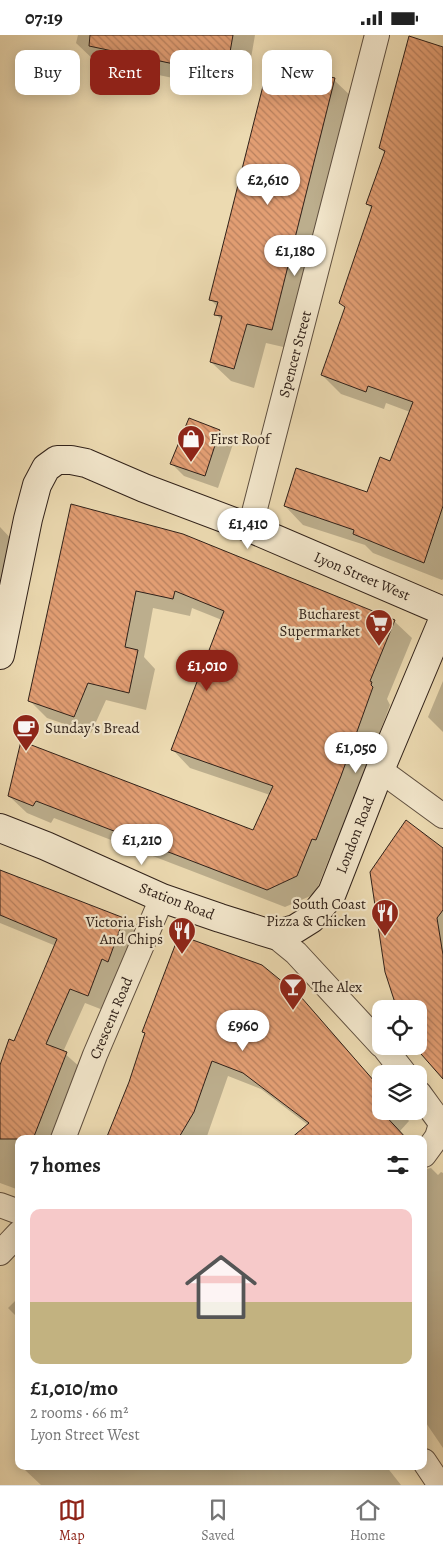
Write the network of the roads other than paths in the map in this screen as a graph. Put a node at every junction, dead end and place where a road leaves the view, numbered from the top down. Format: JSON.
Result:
{"nodes":[{"id":1,"x":376,"y":35,"type":"edge"},
{"id":2,"x":250,"y":528,"type":"junction"},
{"id":3,"x":443,"y":611,"type":"edge"},
{"id":4,"x":443,"y":621,"type":"edge"},
{"id":5,"x":0,"y":655,"type":"edge"},
{"id":6,"x":380,"y":770,"type":"junction"},
{"id":7,"x":443,"y":815,"type":"edge"},
{"id":8,"x":0,"y":828,"type":"edge"},
{"id":9,"x":162,"y":898,"type":"junction"},
{"id":10,"x":274,"y":935,"type":"junction"},
{"id":11,"x":372,"y":1034,"type":"edge"},
{"id":12,"x":390,"y":1055,"type":"edge"},
{"id":13,"x":398,"y":1065,"type":"edge"},
{"id":14,"x":427,"y":1104,"type":"edge"},
{"id":15,"x":442,"y":1125,"type":"edge"},
{"id":16,"x":65,"y":1135,"type":"edge"},
{"id":17,"x":427,"y":1151,"type":"edge"},
{"id":18,"x":0,"y":1205,"type":"edge"},
{"id":19,"x":15,"y":1211,"type":"edge"},
{"id":20,"x":15,"y":1237,"type":"edge"},
{"id":21,"x":0,"y":1253,"type":"edge"},
{"id":22,"x":427,"y":1466,"type":"edge"},
{"id":23,"x":440,"y":1485,"type":"edge"}],
"edges":[{"from":1,"to":2,"type":"street","name":"Spencer Street"},
{"from":2,"to":3,"type":"street","name":"Lyon Street West"},
{"from":2,"to":5,"type":"street","name":"Lyon Street West"},
{"from":4,"to":6,"type":"street","name":"London Road"},
{"from":6,"to":7,"type":"street"},
{"from":6,"to":10,"type":"street","name":"London Road"},
{"from":8,"to":9,"type":"street","name":"Station Road"},
{"from":9,"to":10,"type":"street","name":"Station Road"},
{"from":9,"to":16,"type":"street","name":"Crescent Road"},
{"from":10,"to":11,"type":"street"},
{"from":12,"to":13,"type":"street"},
{"from":14,"to":15,"type":"street"},
{"from":15,"to":17,"type":"street"},
{"from":18,"to":19,"type":"street"},
{"from":20,"to":21,"type":"street"},
{"from":22,"to":23,"type":"street"}]}
